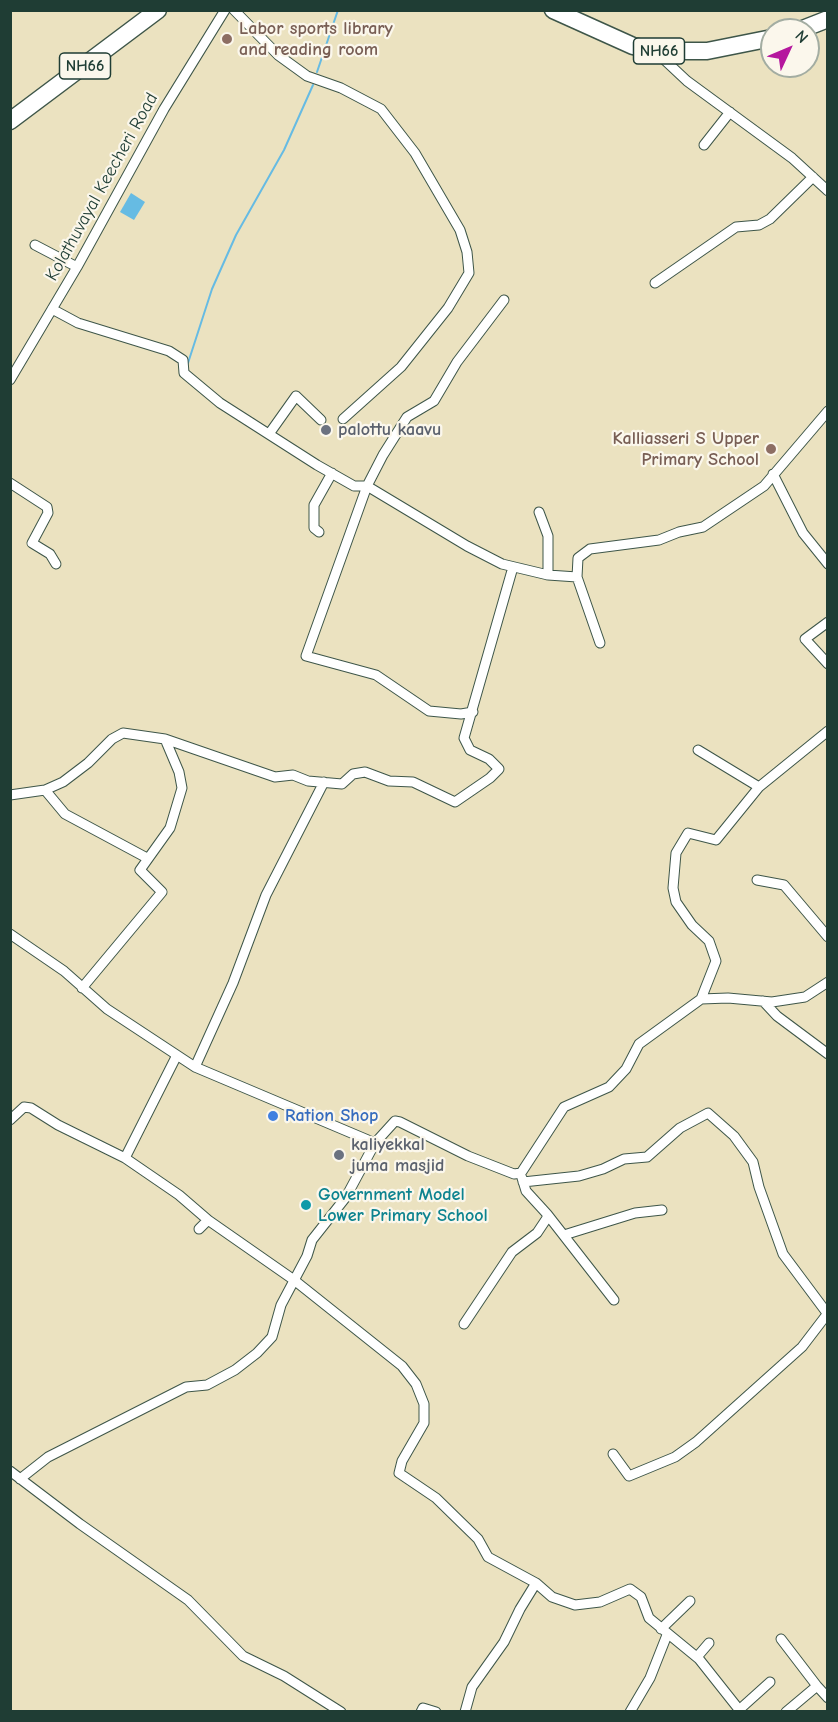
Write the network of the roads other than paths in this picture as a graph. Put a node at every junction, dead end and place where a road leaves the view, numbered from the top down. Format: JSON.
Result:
{"nodes":[{"id":1,"x":158,"y":10,"type":"edge"},
{"id":2,"x":225,"y":10,"type":"edge"},
{"id":3,"x":234,"y":10,"type":"edge"},
{"id":4,"x":553,"y":10,"type":"edge"},
{"id":5,"x":760,"y":40,"type":"edge"},
{"id":6,"x":655,"y":51,"type":"junction"},
{"id":7,"x":730,"y":112,"type":"junction"},
{"id":8,"x":10,"y":122,"type":"edge"},
{"id":9,"x":704,"y":145,"type":"dead end"},
{"id":10,"x":813,"y":177,"type":"junction"},
{"id":11,"x":828,"y":190,"type":"edge"},
{"id":12,"x":35,"y":245,"type":"dead end"},
{"id":13,"x":77,"y":267,"type":"junction"},
{"id":14,"x":655,"y":283,"type":"dead end"},
{"id":15,"x":504,"y":300,"type":"dead end"},
{"id":16,"x":52,"y":309,"type":"junction"},
{"id":17,"x":15,"y":362,"type":"edge"},
{"id":18,"x":10,"y":380,"type":"edge"},
{"id":19,"x":828,"y":411,"type":"edge"},
{"id":20,"x":343,"y":419,"type":"dead end"},
{"id":21,"x":321,"y":420,"type":"dead end"},
{"id":22,"x":269,"y":434,"type":"junction"},
{"id":23,"x":332,"y":473,"type":"junction"},
{"id":24,"x":773,"y":474,"type":"junction"},
{"id":25,"x":10,"y":483,"type":"edge"},
{"id":26,"x":367,"y":486,"type":"junction"},
{"id":27,"x":539,"y":512,"type":"dead end"},
{"id":28,"x":319,"y":532,"type":"dead end"},
{"id":29,"x":56,"y":564,"type":"dead end"},
{"id":30,"x":828,"y":564,"type":"edge"},
{"id":31,"x":513,"y":567,"type":"junction"},
{"id":32,"x":548,"y":575,"type":"junction"},
{"id":33,"x":577,"y":577,"type":"junction"},
{"id":34,"x":828,"y":622,"type":"edge"},
{"id":35,"x":600,"y":644,"type":"dead end"},
{"id":36,"x":828,"y":664,"type":"edge"},
{"id":37,"x":472,"y":712,"type":"junction"},
{"id":38,"x":828,"y":731,"type":"edge"},
{"id":39,"x":165,"y":739,"type":"junction"},
{"id":40,"x":698,"y":750,"type":"dead end"},
{"id":41,"x":324,"y":782,"type":"junction"},
{"id":42,"x":759,"y":787,"type":"junction"},
{"id":43,"x":45,"y":790,"type":"junction"},
{"id":44,"x":10,"y":795,"type":"edge"},
{"id":45,"x":147,"y":858,"type":"junction"},
{"id":46,"x":757,"y":880,"type":"dead end"},
{"id":47,"x":10,"y":934,"type":"edge"},
{"id":48,"x":828,"y":938,"type":"edge"},
{"id":49,"x":828,"y":982,"type":"edge"},
{"id":50,"x":82,"y":987,"type":"junction"},
{"id":51,"x":701,"y":999,"type":"junction"},
{"id":52,"x":764,"y":1001,"type":"junction"},
{"id":53,"x":828,"y":1054,"type":"edge"},
{"id":54,"x":176,"y":1057,"type":"junction"},
{"id":55,"x":195,"y":1067,"type":"junction"},
{"id":56,"x":10,"y":1120,"type":"edge"},
{"id":57,"x":375,"y":1143,"type":"junction"},
{"id":58,"x":125,"y":1158,"type":"junction"},
{"id":59,"x":522,"y":1177,"type":"junction"},
{"id":60,"x":662,"y":1210,"type":"dead end"},
{"id":61,"x":547,"y":1214,"type":"junction"},
{"id":62,"x":208,"y":1220,"type":"junction"},
{"id":63,"x":199,"y":1229,"type":"dead end"},
{"id":64,"x":564,"y":1236,"type":"junction"},
{"id":65,"x":294,"y":1280,"type":"junction"},
{"id":66,"x":614,"y":1300,"type":"dead end"},
{"id":67,"x":827,"y":1313,"type":"edge"},
{"id":68,"x":464,"y":1324,"type":"dead end"},
{"id":69,"x":613,"y":1454,"type":"dead end"},
{"id":70,"x":10,"y":1471,"type":"edge"},
{"id":71,"x":20,"y":1479,"type":"junction"},
{"id":72,"x":536,"y":1583,"type":"junction"},
{"id":73,"x":690,"y":1601,"type":"dead end"},
{"id":74,"x":664,"y":1632,"type":"junction"},
{"id":75,"x":781,"y":1639,"type":"dead end"},
{"id":76,"x":710,"y":1643,"type":"dead end"},
{"id":77,"x":697,"y":1657,"type":"junction"},
{"id":78,"x":770,"y":1682,"type":"dead end"},
{"id":79,"x":817,"y":1686,"type":"junction"},
{"id":80,"x":828,"y":1698,"type":"edge"},
{"id":81,"x":740,"y":1710,"type":"edge"},
{"id":82,"x":341,"y":1712,"type":"edge"},
{"id":83,"x":421,"y":1712,"type":"edge"},
{"id":84,"x":436,"y":1712,"type":"edge"},
{"id":85,"x":465,"y":1712,"type":"edge"},
{"id":86,"x":630,"y":1712,"type":"edge"},
{"id":87,"x":786,"y":1712,"type":"edge"}],
"edges":[{"from":1,"to":8,"type":"highway","number":"NH66"},
{"from":2,"to":13,"type":"street","name":"Kolathuvayal Keecheri Road"},
{"from":3,"to":20,"type":"street"},
{"from":4,"to":6,"type":"highway","number":"NH66"},
{"from":5,"to":6,"type":"highway","number":"NH66"},
{"from":6,"to":7,"type":"street"},
{"from":7,"to":9,"type":"street"},
{"from":7,"to":10,"type":"street"},
{"from":10,"to":11,"type":"street"},
{"from":10,"to":14,"type":"street"},
{"from":12,"to":13,"type":"street"},
{"from":13,"to":16,"type":"street","name":"Kolathuvayal Keecheri Road"},
{"from":15,"to":26,"type":"street"},
{"from":16,"to":17,"type":"street","name":"Kolathuvayal Keecheri Road"},
{"from":16,"to":22,"type":"street"},
{"from":17,"to":18,"type":"street","name":"Kolathuvayal Keecheri Road"},
{"from":19,"to":24,"type":"street"},
{"from":21,"to":22,"type":"street"},
{"from":22,"to":23,"type":"street"},
{"from":23,"to":26,"type":"street"},
{"from":23,"to":28,"type":"street"},
{"from":24,"to":30,"type":"street"},
{"from":24,"to":33,"type":"street"},
{"from":25,"to":29,"type":"street"},
{"from":26,"to":31,"type":"street"},
{"from":26,"to":37,"type":"street"},
{"from":27,"to":32,"type":"street"},
{"from":31,"to":32,"type":"street"},
{"from":31,"to":37,"type":"street"},
{"from":32,"to":33,"type":"street"},
{"from":33,"to":35,"type":"street"},
{"from":34,"to":36,"type":"street"},
{"from":37,"to":41,"type":"street"},
{"from":38,"to":42,"type":"street"},
{"from":39,"to":41,"type":"street"},
{"from":39,"to":43,"type":"street"},
{"from":39,"to":45,"type":"street"},
{"from":40,"to":42,"type":"street"},
{"from":41,"to":55,"type":"street"},
{"from":42,"to":51,"type":"street"},
{"from":43,"to":44,"type":"street"},
{"from":43,"to":45,"type":"street"},
{"from":45,"to":50,"type":"street"},
{"from":46,"to":48,"type":"street"},
{"from":47,"to":50,"type":"street"},
{"from":49,"to":52,"type":"street"},
{"from":50,"to":54,"type":"street"},
{"from":51,"to":52,"type":"street"},
{"from":51,"to":59,"type":"street"},
{"from":52,"to":53,"type":"street"},
{"from":54,"to":55,"type":"street"},
{"from":54,"to":58,"type":"street"},
{"from":55,"to":57,"type":"street"},
{"from":56,"to":58,"type":"street"},
{"from":57,"to":59,"type":"street"},
{"from":57,"to":65,"type":"street"},
{"from":58,"to":62,"type":"street"},
{"from":59,"to":61,"type":"street"},
{"from":59,"to":67,"type":"street"},
{"from":60,"to":64,"type":"street"},
{"from":61,"to":64,"type":"street"},
{"from":61,"to":68,"type":"street"},
{"from":62,"to":63,"type":"street"},
{"from":62,"to":65,"type":"street"},
{"from":64,"to":66,"type":"street"},
{"from":65,"to":71,"type":"street"},
{"from":65,"to":72,"type":"street"},
{"from":67,"to":69,"type":"street"},
{"from":70,"to":71,"type":"street"},
{"from":71,"to":82,"type":"street"},
{"from":72,"to":74,"type":"street"},
{"from":72,"to":85,"type":"street"},
{"from":73,"to":74,"type":"street"},
{"from":74,"to":77,"type":"street"},
{"from":74,"to":86,"type":"street"},
{"from":75,"to":79,"type":"street"},
{"from":76,"to":77,"type":"street"},
{"from":77,"to":81,"type":"street"},
{"from":78,"to":81,"type":"street"},
{"from":79,"to":80,"type":"street"},
{"from":79,"to":87,"type":"street"},
{"from":83,"to":84,"type":"street"}]}
